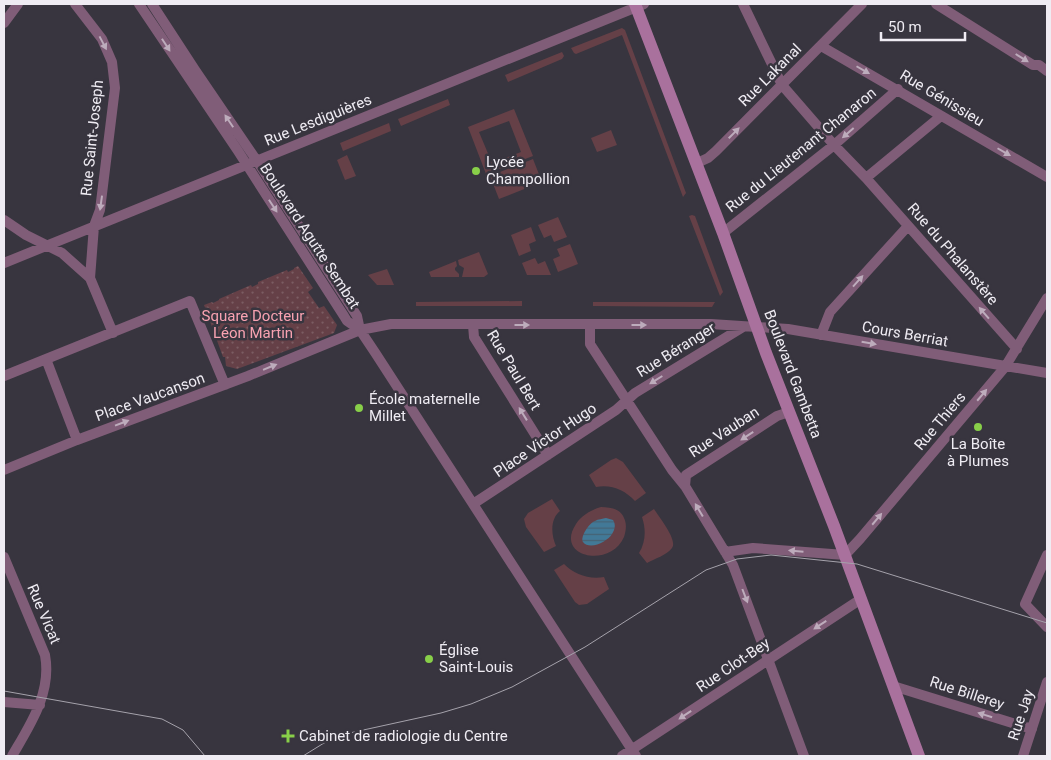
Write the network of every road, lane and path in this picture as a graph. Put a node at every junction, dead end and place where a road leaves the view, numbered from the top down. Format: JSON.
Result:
{"nodes":[{"id":1,"x":18,"y":4,"type":"edge"},
{"id":2,"x":75,"y":4,"type":"edge"},
{"id":3,"x":139,"y":4,"type":"edge"},
{"id":4,"x":152,"y":4,"type":"edge"},
{"id":5,"x":743,"y":4,"type":"edge"},
{"id":6,"x":862,"y":4,"type":"edge"},
{"id":7,"x":936,"y":4,"type":"edge"},
{"id":8,"x":638,"y":5,"type":"edge"},
{"id":9,"x":5,"y":20,"type":"edge"},
{"id":10,"x":821,"y":46,"type":"junction"},
{"id":11,"x":1047,"y":71,"type":"edge"},
{"id":12,"x":782,"y":84,"type":"junction"},
{"id":13,"x":898,"y":90,"type":"junction"},
{"id":14,"x":941,"y":116,"type":"junction"},
{"id":15,"x":834,"y":145,"type":"junction"},
{"id":16,"x":257,"y":161,"type":"junction"},
{"id":17,"x":696,"y":163,"type":"junction"},
{"id":18,"x":246,"y":165,"type":"junction"},
{"id":19,"x":1047,"y":177,"type":"edge"},
{"id":20,"x":866,"y":178,"type":"junction"},
{"id":21,"x":4,"y":220,"type":"edge"},
{"id":22,"x":94,"y":226,"type":"junction"},
{"id":23,"x":908,"y":226,"type":"junction"},
{"id":24,"x":723,"y":233,"type":"junction"},
{"id":25,"x":48,"y":245,"type":"junction"},
{"id":26,"x":4,"y":263,"type":"edge"},
{"id":27,"x":90,"y":278,"type":"junction"},
{"id":28,"x":1047,"y":298,"type":"edge"},
{"id":29,"x":590,"y":324,"type":"junction"},
{"id":30,"x":473,"y":325,"type":"junction"},
{"id":31,"x":743,"y":327,"type":"junction"},
{"id":32,"x":757,"y":328,"type":"junction"},
{"id":33,"x":360,"y":330,"type":"junction"},
{"id":34,"x":113,"y":334,"type":"junction"},
{"id":35,"x":821,"y":335,"type":"junction"},
{"id":36,"x":1017,"y":349,"type":"junction"},
{"id":37,"x":46,"y":359,"type":"junction"},
{"id":38,"x":1005,"y":367,"type":"junction"},
{"id":39,"x":1047,"y":373,"type":"edge"},
{"id":40,"x":4,"y":376,"type":"edge"},
{"id":41,"x":225,"y":385,"type":"junction"},
{"id":42,"x":626,"y":400,"type":"junction"},
{"id":43,"x":789,"y":412,"type":"junction"},
{"id":44,"x":77,"y":440,"type":"junction"},
{"id":45,"x":548,"y":455,"type":"junction"},
{"id":46,"x":4,"y":470,"type":"edge"},
{"id":47,"x":685,"y":486,"type":"junction"},
{"id":48,"x":473,"y":504,"type":"junction"},
{"id":49,"x":725,"y":552,"type":"junction"},
{"id":50,"x":845,"y":555,"type":"junction"},
{"id":51,"x":1047,"y":555,"type":"edge"},
{"id":52,"x":5,"y":561,"type":"edge"},
{"id":53,"x":861,"y":598,"type":"junction"},
{"id":54,"x":1046,"y":626,"type":"edge"},
{"id":55,"x":768,"y":659,"type":"junction"},
{"id":56,"x":1047,"y":682,"type":"edge"},
{"id":57,"x":893,"y":686,"type":"junction"},
{"id":58,"x":4,"y":702,"type":"edge"},
{"id":59,"x":40,"y":705,"type":"junction"},
{"id":60,"x":1032,"y":729,"type":"junction"},
{"id":61,"x":634,"y":753,"type":"edge"},
{"id":62,"x":12,"y":756,"type":"edge"},
{"id":63,"x":622,"y":756,"type":"edge"},
{"id":64,"x":804,"y":756,"type":"edge"},
{"id":65,"x":919,"y":756,"type":"edge"},
{"id":66,"x":1023,"y":756,"type":"edge"}],
"edges":[{"from":1,"to":9,"type":"street"},
{"from":2,"to":22,"type":"street","name":"Rue Saint-Joseph","one_way":true},
{"from":3,"to":18,"type":"street","name":"Boulevard Agutte Sembat","one_way":true},
{"from":16,"to":4,"type":"street","name":"Boulevard Agutte Sembat","one_way":true},
{"from":5,"to":12,"type":"street","name":"Rue du Phalanstère"},
{"from":6,"to":10,"type":"street","name":"Rue Lakanal"},
{"from":7,"to":11,"type":"street","one_way":true},
{"from":8,"to":16,"type":"street","name":"Rue Lesdiguières"},
{"from":8,"to":17,"type":"street","name":"Boulevard Gambetta"},
{"from":10,"to":12,"type":"street","name":"Rue Lakanal"},
{"from":10,"to":13,"type":"street","name":"Rue Génissieu","one_way":true},
{"from":12,"to":15,"type":"street","name":"Rue du Phalanstère"},
{"from":17,"to":12,"type":"street","name":"Rue Lakanal","one_way":true},
{"from":13,"to":14,"type":"street","name":"Rue Génissieu"},
{"from":13,"to":15,"type":"street","name":"Rue du Lieutenant Chanaron","one_way":true},
{"from":14,"to":19,"type":"street","name":"Rue Génissieu","one_way":true},
{"from":14,"to":20,"type":"street"},
{"from":15,"to":20,"type":"street","name":"Rue du Phalanstère"},
{"from":15,"to":24,"type":"street","name":"Rue du Lieutenant Chanaron"},
{"from":16,"to":18,"type":"street","name":"Rue Lesdiguières"},
{"from":16,"to":33,"type":"street","name":"Boulevard Agutte Sembat"},
{"from":17,"to":24,"type":"street","name":"Boulevard Gambetta"},
{"from":18,"to":22,"type":"street","name":"Rue Lesdiguières"},
{"from":18,"to":33,"type":"street","name":"Boulevard Agutte Sembat","one_way":true},
{"from":20,"to":23,"type":"street","name":"Rue du Phalanstère"},
{"from":21,"to":25,"type":"street"},
{"from":22,"to":25,"type":"street","name":"Rue Lesdiguières"},
{"from":22,"to":27,"type":"street","name":"Rue Saint-Joseph"},
{"from":35,"to":23,"type":"street","one_way":true},
{"from":36,"to":23,"type":"street","name":"Rue du Phalanstère","one_way":true},
{"from":24,"to":32,"type":"street","name":"Boulevard Gambetta"},
{"from":25,"to":26,"type":"street","name":"Rue Lesdiguières"},
{"from":25,"to":27,"type":"street"},
{"from":27,"to":34,"type":"street"},
{"from":28,"to":36,"type":"street","name":"Rue Thiers"},
{"from":30,"to":29,"type":"street","name":"Cours Berriat","one_way":true},
{"from":29,"to":31,"type":"street","name":"Cours Berriat","one_way":true},
{"from":29,"to":42,"type":"street"},
{"from":30,"to":33,"type":"street","name":"Cours Berriat"},
{"from":45,"to":30,"type":"street","name":"Rue Paul Bert","one_way":true},
{"from":31,"to":32,"type":"street","name":"Cours Berriat"},
{"from":31,"to":42,"type":"street","name":"Rue Béranger","one_way":true},
{"from":32,"to":35,"type":"street","name":"Cours Berriat"},
{"from":32,"to":43,"type":"street","name":"Boulevard Gambetta"},
{"from":41,"to":33,"type":"street","one_way":true},
{"from":33,"to":48,"type":"street","name":"Boulevard Agutte Sembat"},
{"from":34,"to":37,"type":"street","name":"Place Vaucanson"},
{"from":34,"to":41,"type":"street","name":"Place Vaucanson"},
{"from":35,"to":38,"type":"street","name":"Cours Berriat","one_way":true},
{"from":36,"to":38,"type":"street","name":"Rue Thiers"},
{"from":37,"to":40,"type":"street","name":"Place Vaucanson"},
{"from":37,"to":44,"type":"street"},
{"from":38,"to":39,"type":"street","name":"Cours Berriat"},
{"from":50,"to":38,"type":"street","name":"Rue Thiers","one_way":true},
{"from":44,"to":41,"type":"street","name":"Place Vaucanson","one_way":true},
{"from":42,"to":45,"type":"street","name":"Place Victor Hugo"},
{"from":42,"to":47,"type":"street"},
{"from":43,"to":47,"type":"street","name":"Rue Vauban","one_way":true},
{"from":43,"to":50,"type":"street","name":"Boulevard Gambetta"},
{"from":44,"to":46,"type":"street","name":"Place Vaucanson"},
{"from":45,"to":48,"type":"street","name":"Place Victor Hugo"},
{"from":49,"to":47,"type":"street","one_way":true},
{"from":48,"to":61,"type":"street"},
{"from":50,"to":49,"type":"street","one_way":true},
{"from":49,"to":55,"type":"street","one_way":true},
{"from":50,"to":53,"type":"street","name":"Boulevard Gambetta"},
{"from":51,"to":54,"type":"street"},
{"from":52,"to":59,"type":"street","name":"Rue Vicat"},
{"from":53,"to":55,"type":"street","name":"Rue Clot-Bey","one_way":true},
{"from":53,"to":57,"type":"street","name":"Boulevard Gambetta"},
{"from":55,"to":61,"type":"street","name":"Rue Clot-Bey","one_way":true},
{"from":55,"to":64,"type":"street"},
{"from":56,"to":60,"type":"street","name":"Rue Jay"},
{"from":60,"to":57,"type":"street","name":"Rue Billerey","one_way":true},
{"from":57,"to":65,"type":"street","name":"Boulevard Gambetta"},
{"from":58,"to":59,"type":"street"},
{"from":59,"to":62,"type":"street","name":"Rue Vicat"},
{"from":60,"to":66,"type":"street","name":"Rue Jay"},
{"from":61,"to":63,"type":"street","name":"Rue Clot-Bey"}]}
